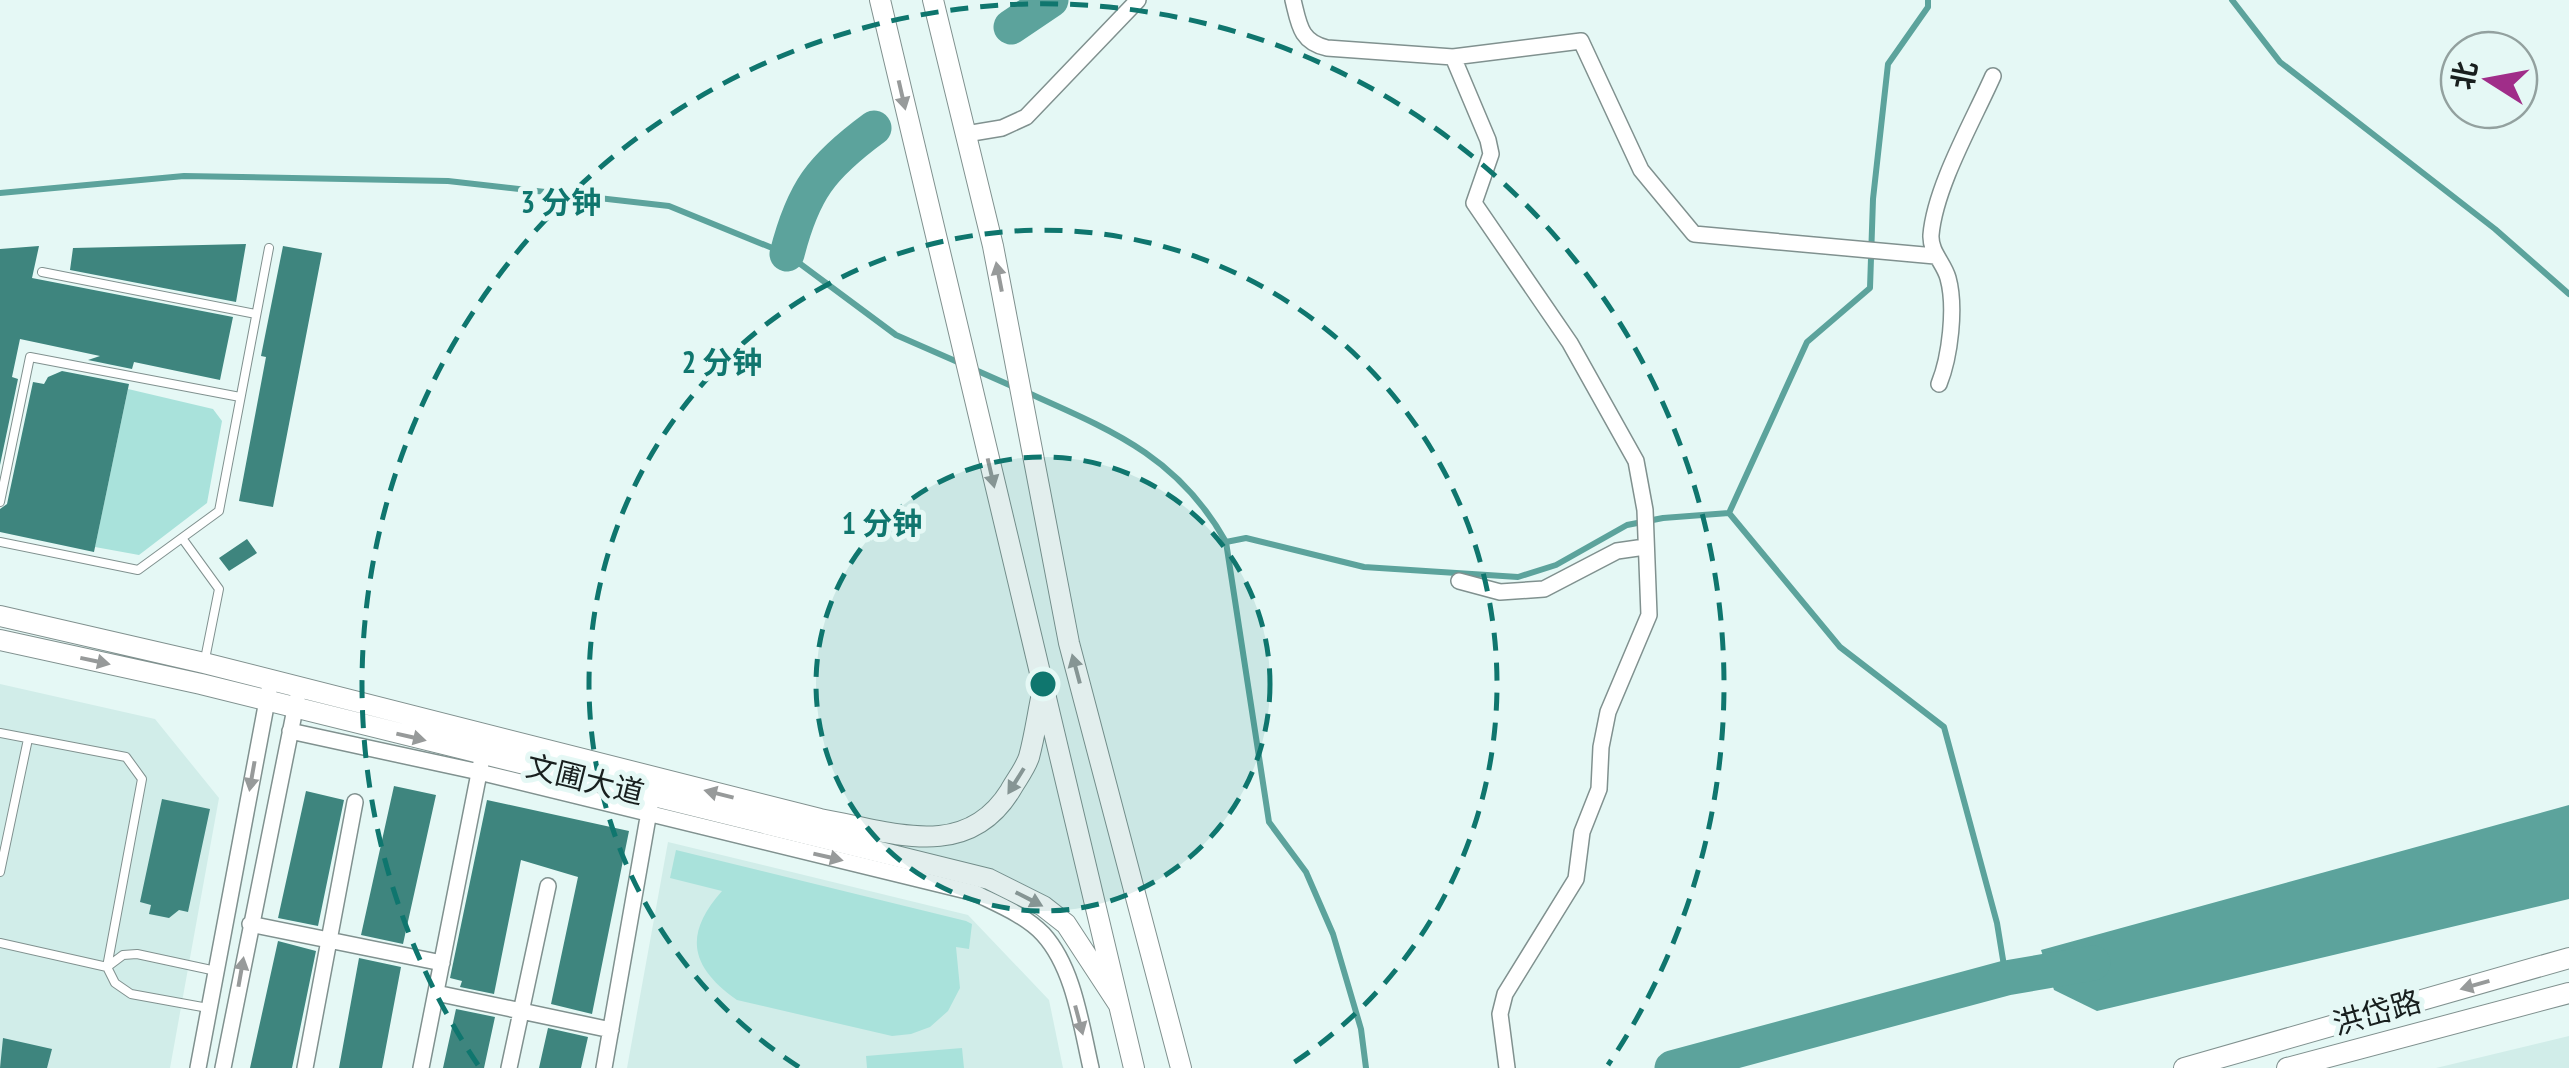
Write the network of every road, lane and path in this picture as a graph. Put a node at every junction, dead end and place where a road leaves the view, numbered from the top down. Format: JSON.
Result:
{"nodes":[{"id":1,"x":880,"y":0,"type":"edge"},
{"id":2,"x":933,"y":0,"type":"edge"},
{"id":3,"x":1138,"y":0,"type":"edge"},
{"id":4,"x":1294,"y":0,"type":"edge"},
{"id":5,"x":1454,"y":57,"type":"junction"},
{"id":6,"x":1992,"y":76,"type":"dead end"},
{"id":7,"x":966,"y":134,"type":"junction"},
{"id":8,"x":269,"y":248,"type":"dead end"},
{"id":9,"x":1936,"y":256,"type":"junction"},
{"id":10,"x":42,"y":272,"type":"dead end"},
{"id":11,"x":256,"y":314,"type":"junction"},
{"id":12,"x":1939,"y":384,"type":"dead end"},
{"id":13,"x":240,"y":397,"type":"junction"},
{"id":14,"x":0,"y":502,"type":"edge"},
{"id":15,"x":182,"y":538,"type":"junction"},
{"id":16,"x":0,"y":542,"type":"edge"},
{"id":17,"x":1645,"y":542,"type":"junction"},
{"id":18,"x":1459,"y":581,"type":"dead end"},
{"id":19,"x":0,"y":616,"type":"edge"},
{"id":20,"x":0,"y":640,"type":"edge"},
{"id":21,"x":204,"y":663,"type":"junction"},
{"id":22,"x":1043,"y":689,"type":"junction"},
{"id":23,"x":268,"y":691,"type":"junction"},
{"id":24,"x":297,"y":699,"type":"junction"},
{"id":25,"x":290,"y":731,"type":"junction"},
{"id":26,"x":0,"y":733,"type":"edge"},
{"id":27,"x":28,"y":738,"type":"junction"},
{"id":28,"x":481,"y":763,"type":"junction"},
{"id":29,"x":650,"y":796,"type":"junction"},
{"id":30,"x":355,"y":802,"type":"dead end"},
{"id":31,"x":0,"y":872,"type":"edge"},
{"id":32,"x":548,"y":886,"type":"dead end"},
{"id":33,"x":250,"y":924,"type":"junction"},
{"id":34,"x":328,"y":940,"type":"junction"},
{"id":35,"x":0,"y":943,"type":"edge"},
{"id":36,"x":2569,"y":958,"type":"edge"},
{"id":37,"x":442,"y":964,"type":"junction"},
{"id":38,"x":107,"y":967,"type":"junction"},
{"id":39,"x":216,"y":971,"type":"junction"},
{"id":40,"x":436,"y":993,"type":"junction"},
{"id":41,"x":2569,"y":993,"type":"edge"},
{"id":42,"x":1119,"y":1004,"type":"junction"},
{"id":43,"x":210,"y":1009,"type":"junction"},
{"id":44,"x":520,"y":1009,"type":"junction"},
{"id":45,"x":610,"y":1030,"type":"junction"},
{"id":46,"x":198,"y":1068,"type":"edge"},
{"id":47,"x":224,"y":1068,"type":"edge"},
{"id":48,"x":304,"y":1068,"type":"edge"},
{"id":49,"x":422,"y":1068,"type":"edge"},
{"id":50,"x":509,"y":1068,"type":"edge"},
{"id":51,"x":604,"y":1068,"type":"edge"},
{"id":52,"x":1090,"y":1068,"type":"edge"},
{"id":53,"x":1134,"y":1068,"type":"edge"},
{"id":54,"x":1181,"y":1068,"type":"edge"},
{"id":55,"x":1507,"y":1068,"type":"edge"},
{"id":56,"x":2184,"y":1068,"type":"edge"},
{"id":57,"x":2287,"y":1068,"type":"edge"}],
"edges":[{"from":1,"to":22,"type":"main road","one_way":true},
{"from":2,"to":7,"type":"main road"},
{"from":3,"to":7,"type":"street"},
{"from":4,"to":5,"type":"street"},
{"from":5,"to":9,"type":"street"},
{"from":5,"to":17,"type":"street"},
{"from":6,"to":9,"type":"street"},
{"from":54,"to":7,"type":"main road","one_way":true},
{"from":8,"to":11,"type":"lane"},
{"from":9,"to":12,"type":"street"},
{"from":10,"to":11,"type":"lane"},
{"from":11,"to":13,"type":"lane"},
{"from":13,"to":14,"type":"lane"},
{"from":13,"to":15,"type":"lane"},
{"from":15,"to":16,"type":"lane"},
{"from":15,"to":21,"type":"lane"},
{"from":17,"to":18,"type":"street"},
{"from":17,"to":55,"type":"street"},
{"from":19,"to":21,"type":"main road","name":"文圃大道"},
{"from":20,"to":23,"type":"main road","name":"文圃大道","one_way":true},
{"from":21,"to":23,"type":"main road","name":"文圃大道"},
{"from":22,"to":29,"type":"main road","name":"文圃大道","one_way":true},
{"from":22,"to":42,"type":"main road"},
{"from":23,"to":24,"type":"main road","name":"文圃大道"},
{"from":23,"to":39,"type":"street","one_way":true},
{"from":24,"to":25,"type":"street"},
{"from":24,"to":28,"type":"main road","name":"文圃大道","one_way":true},
{"from":24,"to":29,"type":"main road","name":"文圃大道"},
{"from":25,"to":28,"type":"street"},
{"from":25,"to":33,"type":"street"},
{"from":26,"to":27,"type":"lane"},
{"from":27,"to":31,"type":"lane"},
{"from":27,"to":38,"type":"lane"},
{"from":28,"to":29,"type":"main road","name":"文圃大道"},
{"from":28,"to":37,"type":"street"},
{"from":29,"to":42,"type":"main road","name":"文圃大道","one_way":true},
{"from":29,"to":45,"type":"street"},
{"from":29,"to":52,"type":"street","one_way":true},
{"from":30,"to":34,"type":"street"},
{"from":32,"to":44,"type":"street"},
{"from":33,"to":34,"type":"street"},
{"from":47,"to":33,"type":"street","one_way":true},
{"from":34,"to":37,"type":"street"},
{"from":34,"to":48,"type":"street"},
{"from":35,"to":38,"type":"lane"},
{"from":36,"to":56,"type":"main road","name":"洪岱路","one_way":true},
{"from":37,"to":40,"type":"street"},
{"from":38,"to":39,"type":"lane"},
{"from":38,"to":43,"type":"lane"},
{"from":39,"to":43,"type":"street"},
{"from":40,"to":44,"type":"street"},
{"from":40,"to":49,"type":"street"},
{"from":41,"to":57,"type":"main road"},
{"from":42,"to":53,"type":"main road"},
{"from":43,"to":46,"type":"street"},
{"from":44,"to":45,"type":"street"},
{"from":44,"to":50,"type":"street"},
{"from":45,"to":51,"type":"street"}]}
